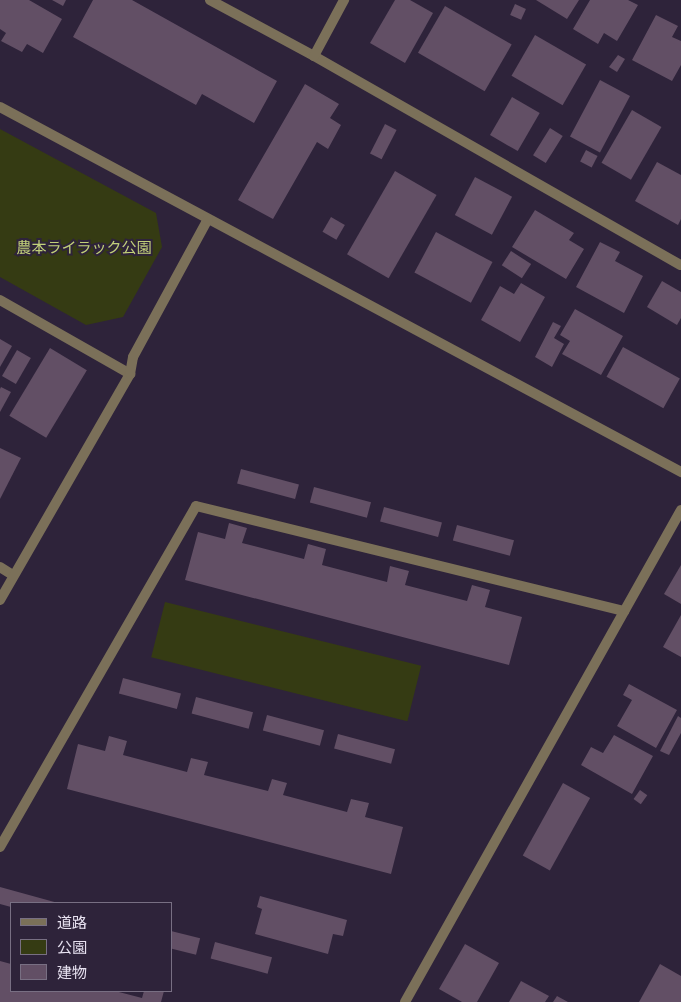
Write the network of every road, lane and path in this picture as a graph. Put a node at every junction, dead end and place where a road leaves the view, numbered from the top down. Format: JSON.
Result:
{"nodes":[{"id":1,"x":210,"y":0,"type":"edge"},
{"id":2,"x":344,"y":0,"type":"edge"},
{"id":3,"x":314,"y":56,"type":"junction"},
{"id":4,"x":0,"y":106,"type":"edge"},
{"id":5,"x":208,"y":219,"type":"junction"},
{"id":6,"x":681,"y":265,"type":"edge"},
{"id":7,"x":0,"y":300,"type":"edge"},
{"id":8,"x":130,"y":374,"type":"junction"},
{"id":9,"x":681,"y":472,"type":"edge"},
{"id":10,"x":681,"y":510,"type":"edge"},
{"id":11,"x":0,"y":567,"type":"edge"},
{"id":12,"x":14,"y":575,"type":"junction"},
{"id":13,"x":0,"y":600,"type":"edge"},
{"id":14,"x":624,"y":611,"type":"junction"},
{"id":15,"x":0,"y":847,"type":"edge"},
{"id":16,"x":405,"y":1002,"type":"edge"}],
"edges":[{"from":1,"to":3,"type":"street"},
{"from":2,"to":3,"type":"street"},
{"from":3,"to":6,"type":"street"},
{"from":4,"to":5,"type":"street"},
{"from":5,"to":8,"type":"street"},
{"from":5,"to":9,"type":"street"},
{"from":7,"to":8,"type":"street"},
{"from":8,"to":12,"type":"street"},
{"from":10,"to":14,"type":"street"},
{"from":11,"to":12,"type":"street"},
{"from":12,"to":13,"type":"street"},
{"from":14,"to":15,"type":"street"},
{"from":14,"to":16,"type":"street"}]}
